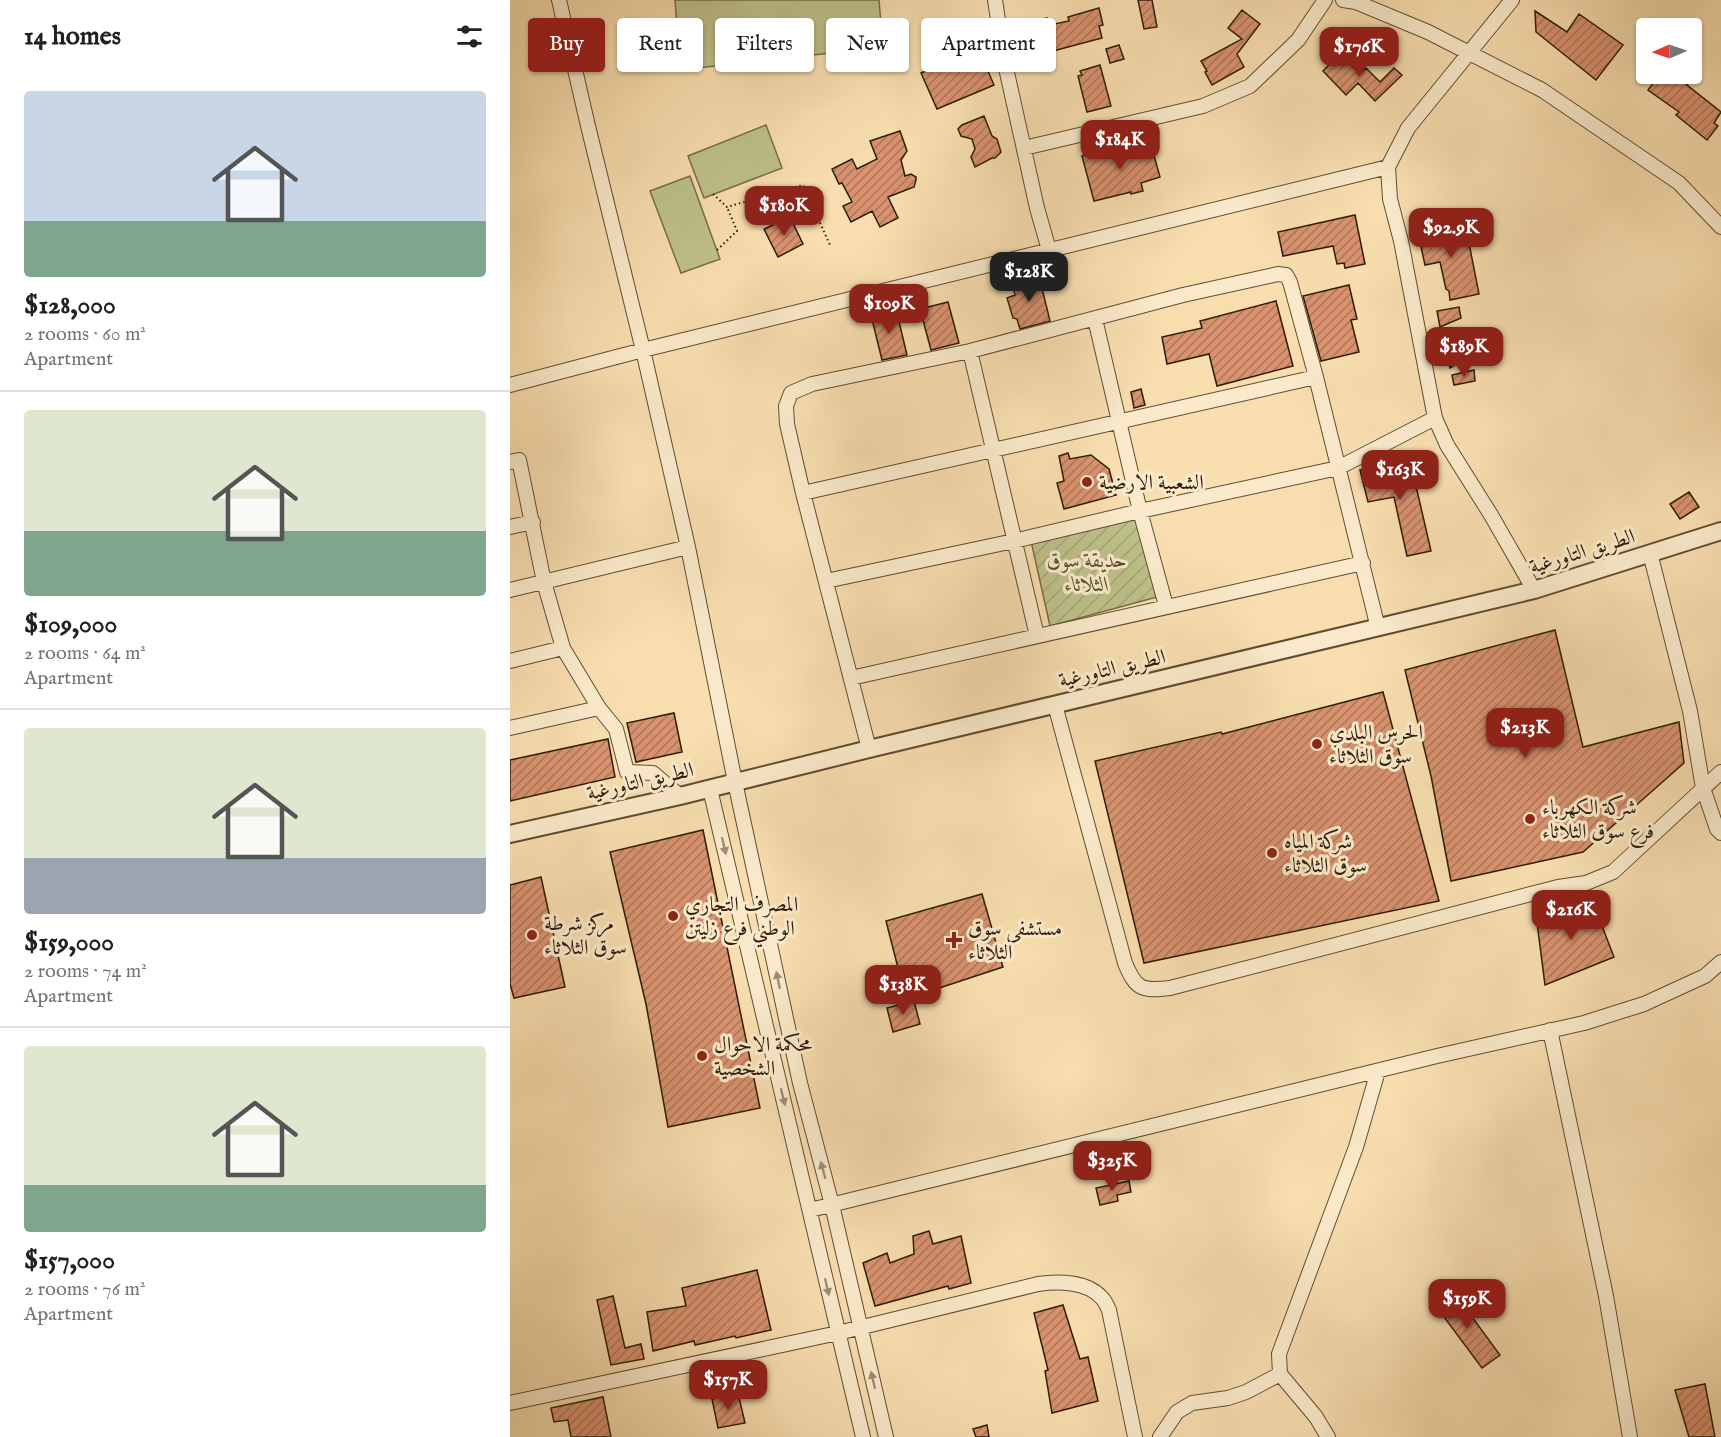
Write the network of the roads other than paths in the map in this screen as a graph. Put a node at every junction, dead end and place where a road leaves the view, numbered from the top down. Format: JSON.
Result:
{"nodes":[{"id":1,"x":559,"y":0,"type":"edge"},
{"id":2,"x":995,"y":0,"type":"edge"},
{"id":3,"x":1325,"y":0,"type":"edge"},
{"id":4,"x":1343,"y":0,"type":"edge"},
{"id":5,"x":1512,"y":0,"type":"edge"},
{"id":6,"x":1469,"y":54,"type":"junction"},
{"id":7,"x":1024,"y":148,"type":"junction"},
{"id":8,"x":1388,"y":167,"type":"junction"},
{"id":9,"x":1721,"y":227,"type":"edge"},
{"id":10,"x":1049,"y":250,"type":"junction"},
{"id":11,"x":1095,"y":319,"type":"junction"},
{"id":12,"x":643,"y":350,"type":"junction"},
{"id":13,"x":970,"y":351,"type":"junction"},
{"id":14,"x":1316,"y":377,"type":"junction"},
{"id":15,"x":510,"y":385,"type":"edge"},
{"id":16,"x":1435,"y":418,"type":"junction"},
{"id":17,"x":1120,"y":422,"type":"junction"},
{"id":18,"x":993,"y":450,"type":"junction"},
{"id":19,"x":510,"y":462,"type":"edge"},
{"id":20,"x":1338,"y":468,"type":"junction"},
{"id":21,"x":803,"y":493,"type":"junction"},
{"id":22,"x":1140,"y":511,"type":"junction"},
{"id":23,"x":532,"y":522,"type":"junction"},
{"id":24,"x":510,"y":527,"type":"edge"},
{"id":25,"x":1721,"y":531,"type":"edge"},
{"id":26,"x":1014,"y":541,"type":"junction"},
{"id":27,"x":688,"y":548,"type":"junction"},
{"id":28,"x":1650,"y":554,"type":"junction"},
{"id":29,"x":1363,"y":563,"type":"junction"},
{"id":30,"x":826,"y":581,"type":"junction"},
{"id":31,"x":544,"y":582,"type":"junction"},
{"id":32,"x":510,"y":590,"type":"edge"},
{"id":33,"x":1534,"y":590,"type":"junction"},
{"id":34,"x":1166,"y":606,"type":"junction"},
{"id":35,"x":1378,"y":628,"type":"junction"},
{"id":36,"x":1037,"y":636,"type":"junction"},
{"id":37,"x":563,"y":648,"type":"junction"},
{"id":38,"x":510,"y":661,"type":"edge"},
{"id":39,"x":851,"y":678,"type":"junction"},
{"id":40,"x":1055,"y":705,"type":"junction"},
{"id":41,"x":599,"y":708,"type":"junction"},
{"id":42,"x":510,"y":728,"type":"edge"},
{"id":43,"x":869,"y":749,"type":"junction"},
{"id":44,"x":1721,"y":772,"type":"edge"},
{"id":45,"x":735,"y":782,"type":"junction"},
{"id":46,"x":711,"y":789,"type":"junction"},
{"id":47,"x":1703,"y":789,"type":"junction"},
{"id":48,"x":680,"y":796,"type":"junction"},
{"id":49,"x":1721,"y":833,"type":"edge"},
{"id":50,"x":510,"y":834,"type":"edge"},
{"id":51,"x":1721,"y":962,"type":"edge"},
{"id":52,"x":1550,"y":1030,"type":"junction"},
{"id":53,"x":1378,"y":1071,"type":"junction"},
{"id":54,"x":832,"y":1205,"type":"junction"},
{"id":55,"x":810,"y":1210,"type":"junction"},
{"id":56,"x":861,"y":1327,"type":"junction"},
{"id":57,"x":838,"y":1333,"type":"junction"},
{"id":58,"x":1280,"y":1374,"type":"junction"},
{"id":59,"x":510,"y":1403,"type":"edge"},
{"id":60,"x":863,"y":1437,"type":"edge"},
{"id":61,"x":886,"y":1437,"type":"edge"},
{"id":62,"x":1135,"y":1437,"type":"edge"},
{"id":63,"x":1160,"y":1437,"type":"edge"},
{"id":64,"x":1328,"y":1437,"type":"edge"},
{"id":65,"x":1630,"y":1437,"type":"edge"}],
"edges":[{"from":1,"to":12,"type":"street"},
{"from":2,"to":7,"type":"street"},
{"from":3,"to":7,"type":"street"},
{"from":4,"to":6,"type":"street"},
{"from":5,"to":6,"type":"street"},
{"from":6,"to":8,"type":"street"},
{"from":6,"to":9,"type":"street"},
{"from":7,"to":10,"type":"street"},
{"from":8,"to":10,"type":"street"},
{"from":8,"to":16,"type":"street"},
{"from":10,"to":12,"type":"street"},
{"from":11,"to":13,"type":"street"},
{"from":11,"to":14,"type":"street"},
{"from":11,"to":17,"type":"street"},
{"from":12,"to":15,"type":"street"},
{"from":12,"to":27,"type":"street"},
{"from":13,"to":18,"type":"street"},
{"from":13,"to":21,"type":"street"},
{"from":14,"to":17,"type":"street"},
{"from":14,"to":20,"type":"street"},
{"from":16,"to":20,"type":"street"},
{"from":16,"to":33,"type":"street"},
{"from":17,"to":18,"type":"street"},
{"from":17,"to":22,"type":"street"},
{"from":18,"to":21,"type":"street"},
{"from":18,"to":26,"type":"street"},
{"from":19,"to":23,"type":"street"},
{"from":20,"to":22,"type":"street"},
{"from":20,"to":29,"type":"street"},
{"from":21,"to":30,"type":"street"},
{"from":22,"to":26,"type":"street"},
{"from":22,"to":34,"type":"street"},
{"from":23,"to":24,"type":"street"},
{"from":23,"to":31,"type":"street"},
{"from":25,"to":28,"type":"street","name":"الطريق التاورغية"},
{"from":26,"to":30,"type":"street"},
{"from":26,"to":36,"type":"street"},
{"from":27,"to":31,"type":"street"},
{"from":27,"to":45,"type":"street"},
{"from":28,"to":33,"type":"street","name":"الطريق التاورغية"},
{"from":28,"to":47,"type":"street"},
{"from":29,"to":34,"type":"street"},
{"from":29,"to":35,"type":"street"},
{"from":30,"to":39,"type":"street"},
{"from":31,"to":32,"type":"street"},
{"from":31,"to":37,"type":"street"},
{"from":33,"to":35,"type":"street","name":"الطريق التاورغية"},
{"from":34,"to":36,"type":"street"},
{"from":35,"to":40,"type":"street","name":"الطريق التاورغية"},
{"from":36,"to":39,"type":"street"},
{"from":37,"to":38,"type":"street"},
{"from":37,"to":41,"type":"street"},
{"from":39,"to":43,"type":"street"},
{"from":40,"to":43,"type":"street","name":"الطريق التاورغية"},
{"from":40,"to":47,"type":"street"},
{"from":41,"to":42,"type":"street"},
{"from":41,"to":48,"type":"street"},
{"from":43,"to":45,"type":"street","name":"الطريق التاورغية"},
{"from":44,"to":47,"type":"street"},
{"from":45,"to":46,"type":"street","name":"الطريق التاورغية"},
{"from":54,"to":45,"type":"street","one_way":true},
{"from":46,"to":48,"type":"street","name":"الطريق التاورغية"},
{"from":46,"to":55,"type":"street","one_way":true},
{"from":47,"to":49,"type":"street"},
{"from":48,"to":50,"type":"street","name":"الطريق التاورغية"},
{"from":51,"to":52,"type":"street"},
{"from":52,"to":53,"type":"street"},
{"from":52,"to":65,"type":"street"},
{"from":53,"to":54,"type":"street"},
{"from":53,"to":58,"type":"street"},
{"from":54,"to":55,"type":"street"},
{"from":54,"to":56,"type":"street"},
{"from":55,"to":57,"type":"street","one_way":true},
{"from":56,"to":57,"type":"street"},
{"from":61,"to":56,"type":"street","one_way":true},
{"from":56,"to":62,"type":"street"},
{"from":57,"to":59,"type":"street"},
{"from":57,"to":60,"type":"street"},
{"from":58,"to":63,"type":"street"},
{"from":58,"to":64,"type":"street"}]}
